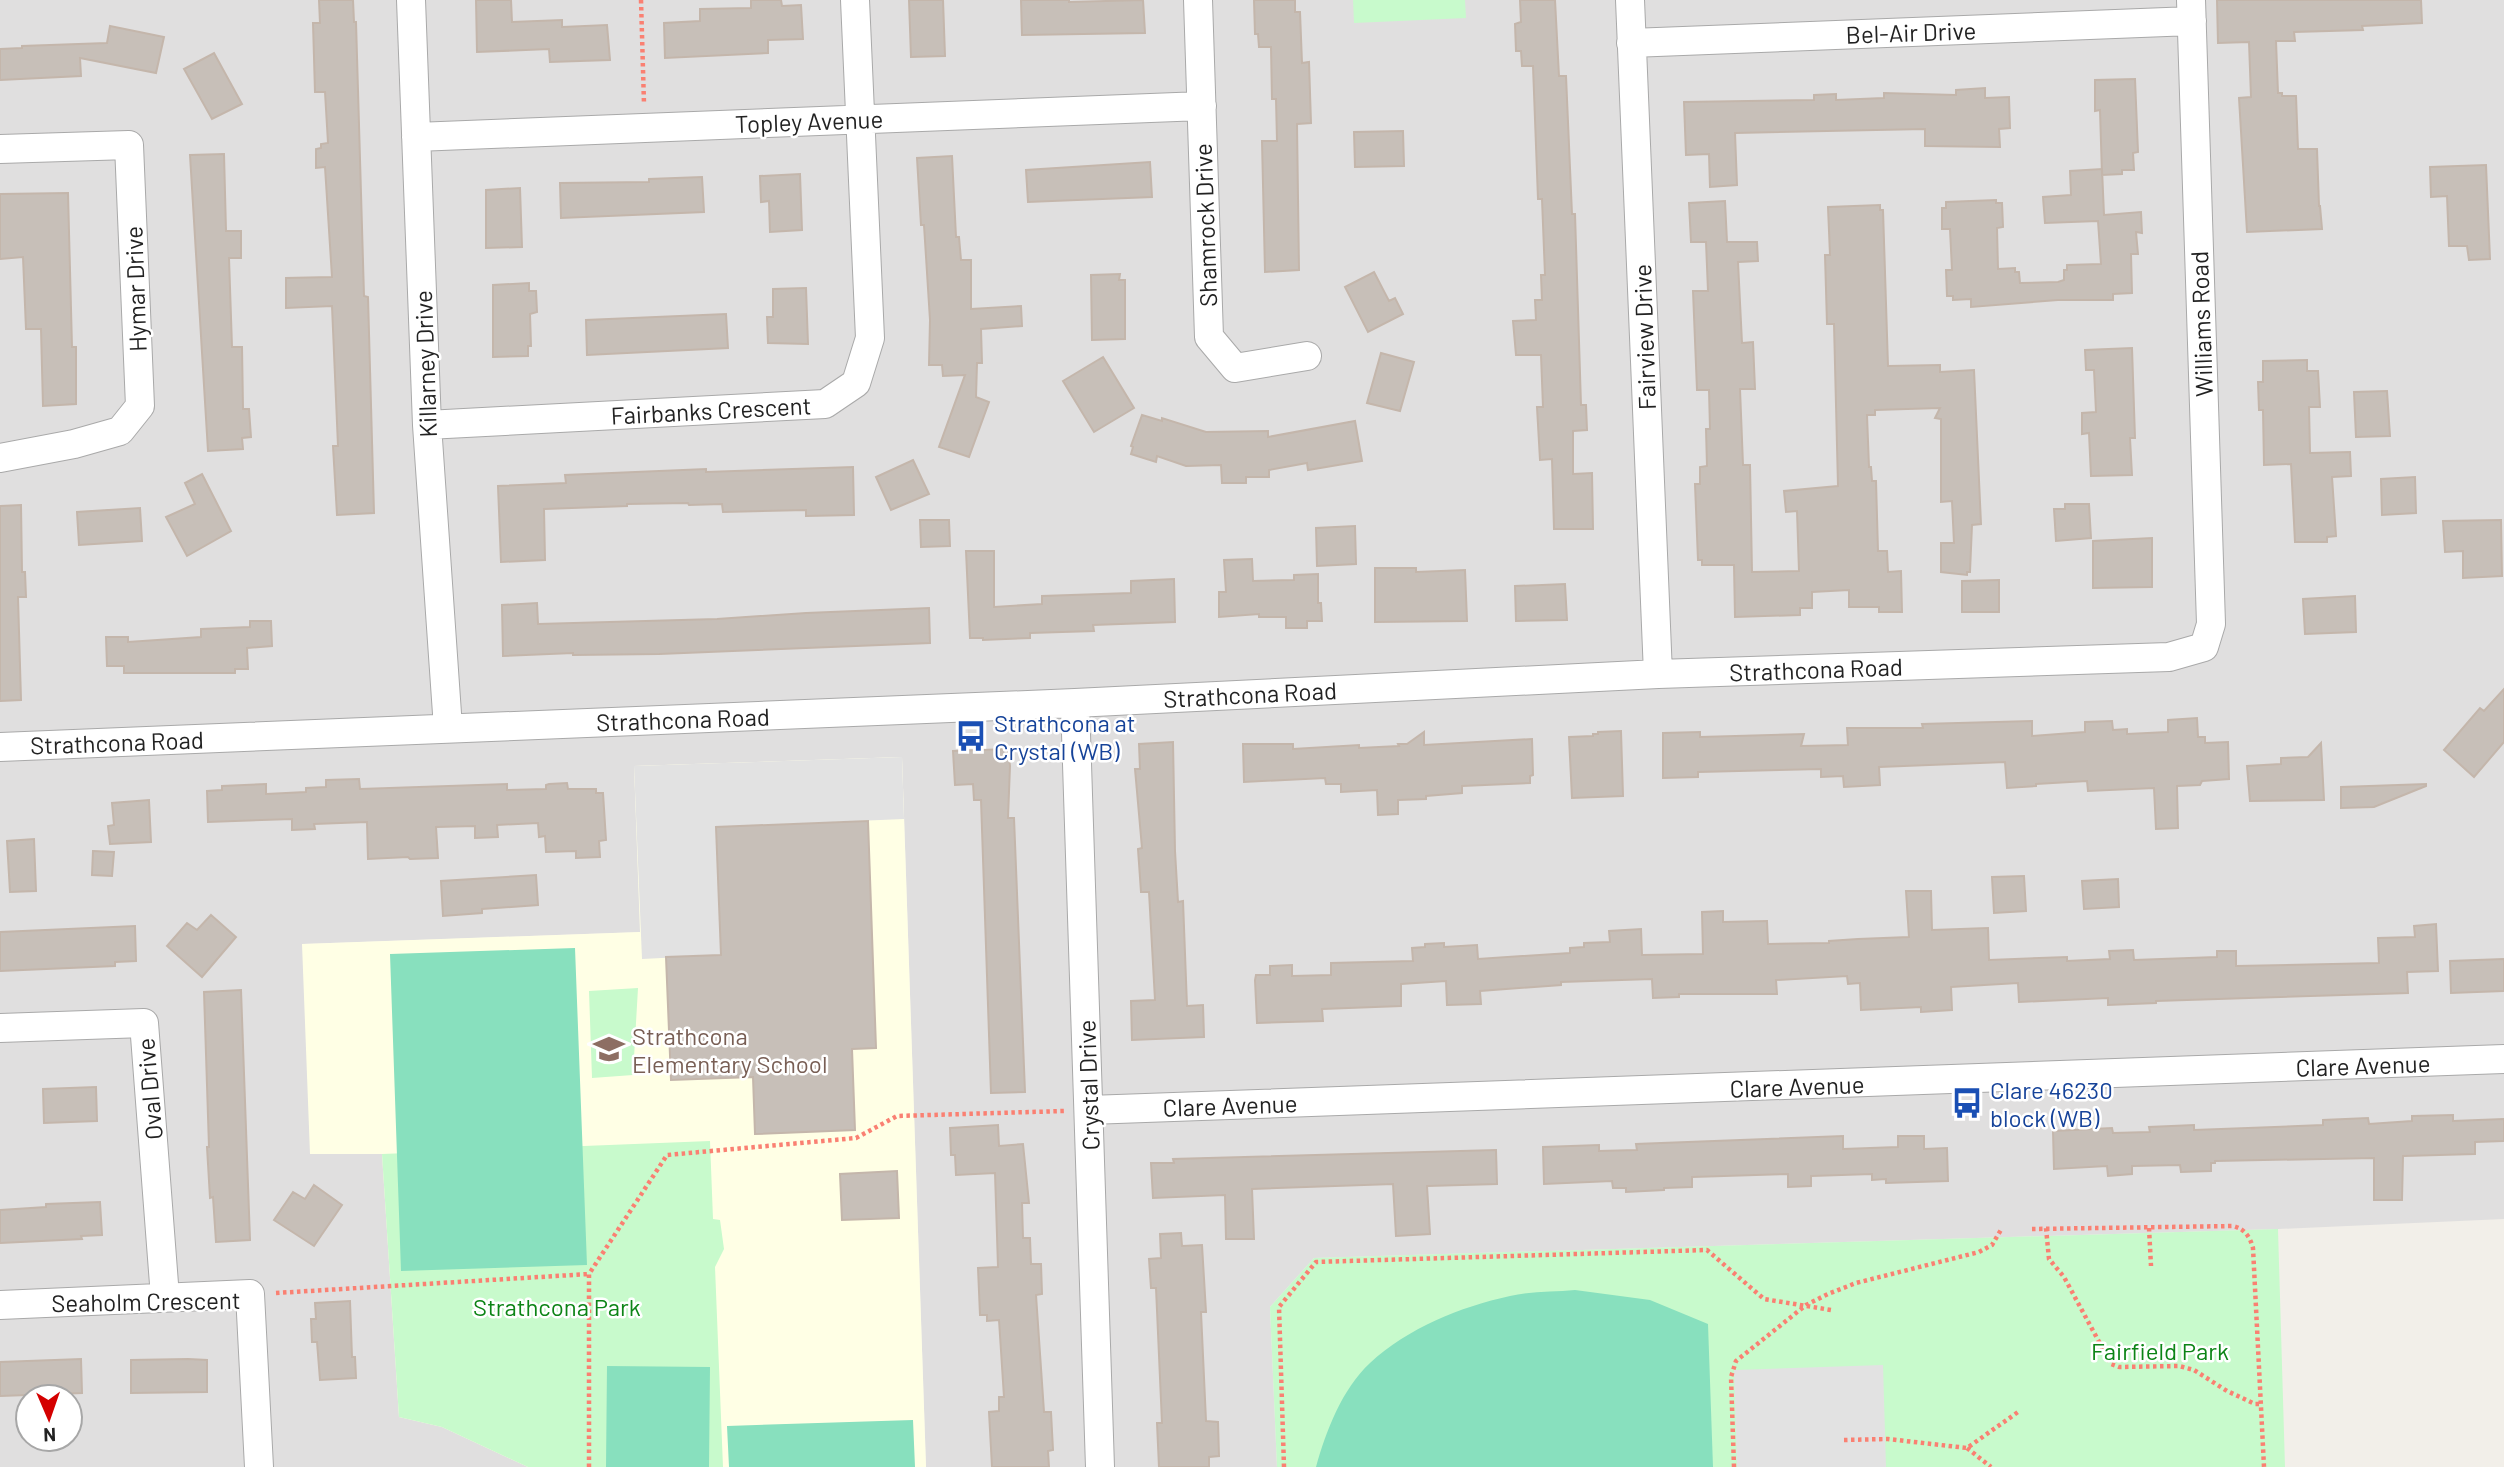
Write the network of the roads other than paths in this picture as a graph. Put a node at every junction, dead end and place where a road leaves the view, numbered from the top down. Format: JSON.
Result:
{"nodes":[{"id":1,"x":411,"y":0,"type":"edge"},
{"id":2,"x":855,"y":0,"type":"edge"},
{"id":3,"x":1198,"y":0,"type":"edge"},
{"id":4,"x":1630,"y":0,"type":"edge"},
{"id":5,"x":2191,"y":11,"type":"edge"},
{"id":6,"x":1631,"y":43,"type":"junction"},
{"id":7,"x":1202,"y":106,"type":"junction"},
{"id":8,"x":860,"y":119,"type":"junction"},
{"id":9,"x":416,"y":137,"type":"junction"},
{"id":10,"x":0,"y":149,"type":"edge"},
{"id":11,"x":1307,"y":356,"type":"dead end"},
{"id":12,"x":427,"y":425,"type":"junction"},
{"id":13,"x":0,"y":458,"type":"edge"},
{"id":14,"x":2204,"y":647,"type":"joint"},
{"id":15,"x":1658,"y":674,"type":"junction"},
{"id":16,"x":1075,"y":703,"type":"junction"},
{"id":17,"x":448,"y":728,"type":"junction"},
{"id":18,"x":0,"y":747,"type":"edge"},
{"id":19,"x":0,"y":1028,"type":"edge"},
{"id":20,"x":2504,"y":1059,"type":"edge"},
{"id":21,"x":1089,"y":1110,"type":"junction"},
{"id":22,"x":166,"y":1297,"type":"junction"},
{"id":23,"x":0,"y":1305,"type":"edge"},
{"id":24,"x":259,"y":1467,"type":"edge"},
{"id":25,"x":1100,"y":1467,"type":"edge"}],
"edges":[{"from":1,"to":9,"type":"street","name":"Killarney Drive"},
{"from":2,"to":8,"type":"street","name":"Fairbanks Crescent"},
{"from":3,"to":7,"type":"street","name":"Shamrock Drive"},
{"from":4,"to":6,"type":"street","name":"Fairview Drive"},
{"from":5,"to":6,"type":"street","name":"Bel-Air Drive"},
{"from":5,"to":14,"type":"street","name":"Williams Road"},
{"from":6,"to":15,"type":"street","name":"Fairview Drive"},
{"from":7,"to":8,"type":"street","name":"Topley Avenue"},
{"from":7,"to":11,"type":"street","name":"Shamrock Drive"},
{"from":8,"to":9,"type":"street","name":"Topley Avenue"},
{"from":8,"to":12,"type":"street","name":"Fairbanks Crescent"},
{"from":9,"to":12,"type":"street","name":"Killarney Drive"},
{"from":10,"to":13,"type":"street","name":"Hymar Drive"},
{"from":12,"to":17,"type":"street","name":"Killarney Drive"},
{"from":14,"to":15,"type":"street","name":"Strathcona Road"},
{"from":15,"to":16,"type":"street","name":"Strathcona Road"},
{"from":16,"to":17,"type":"street","name":"Strathcona Road"},
{"from":16,"to":21,"type":"street","name":"Crystal Drive"},
{"from":17,"to":18,"type":"street","name":"Strathcona Road"},
{"from":19,"to":22,"type":"street","name":"Oval Drive"},
{"from":20,"to":21,"type":"street","name":"Clare Avenue"},
{"from":21,"to":25,"type":"street","name":"Crystal Drive"},
{"from":22,"to":23,"type":"street","name":"Seaholm Crescent"},
{"from":22,"to":24,"type":"street","name":"Seaholm Crescent"}]}
